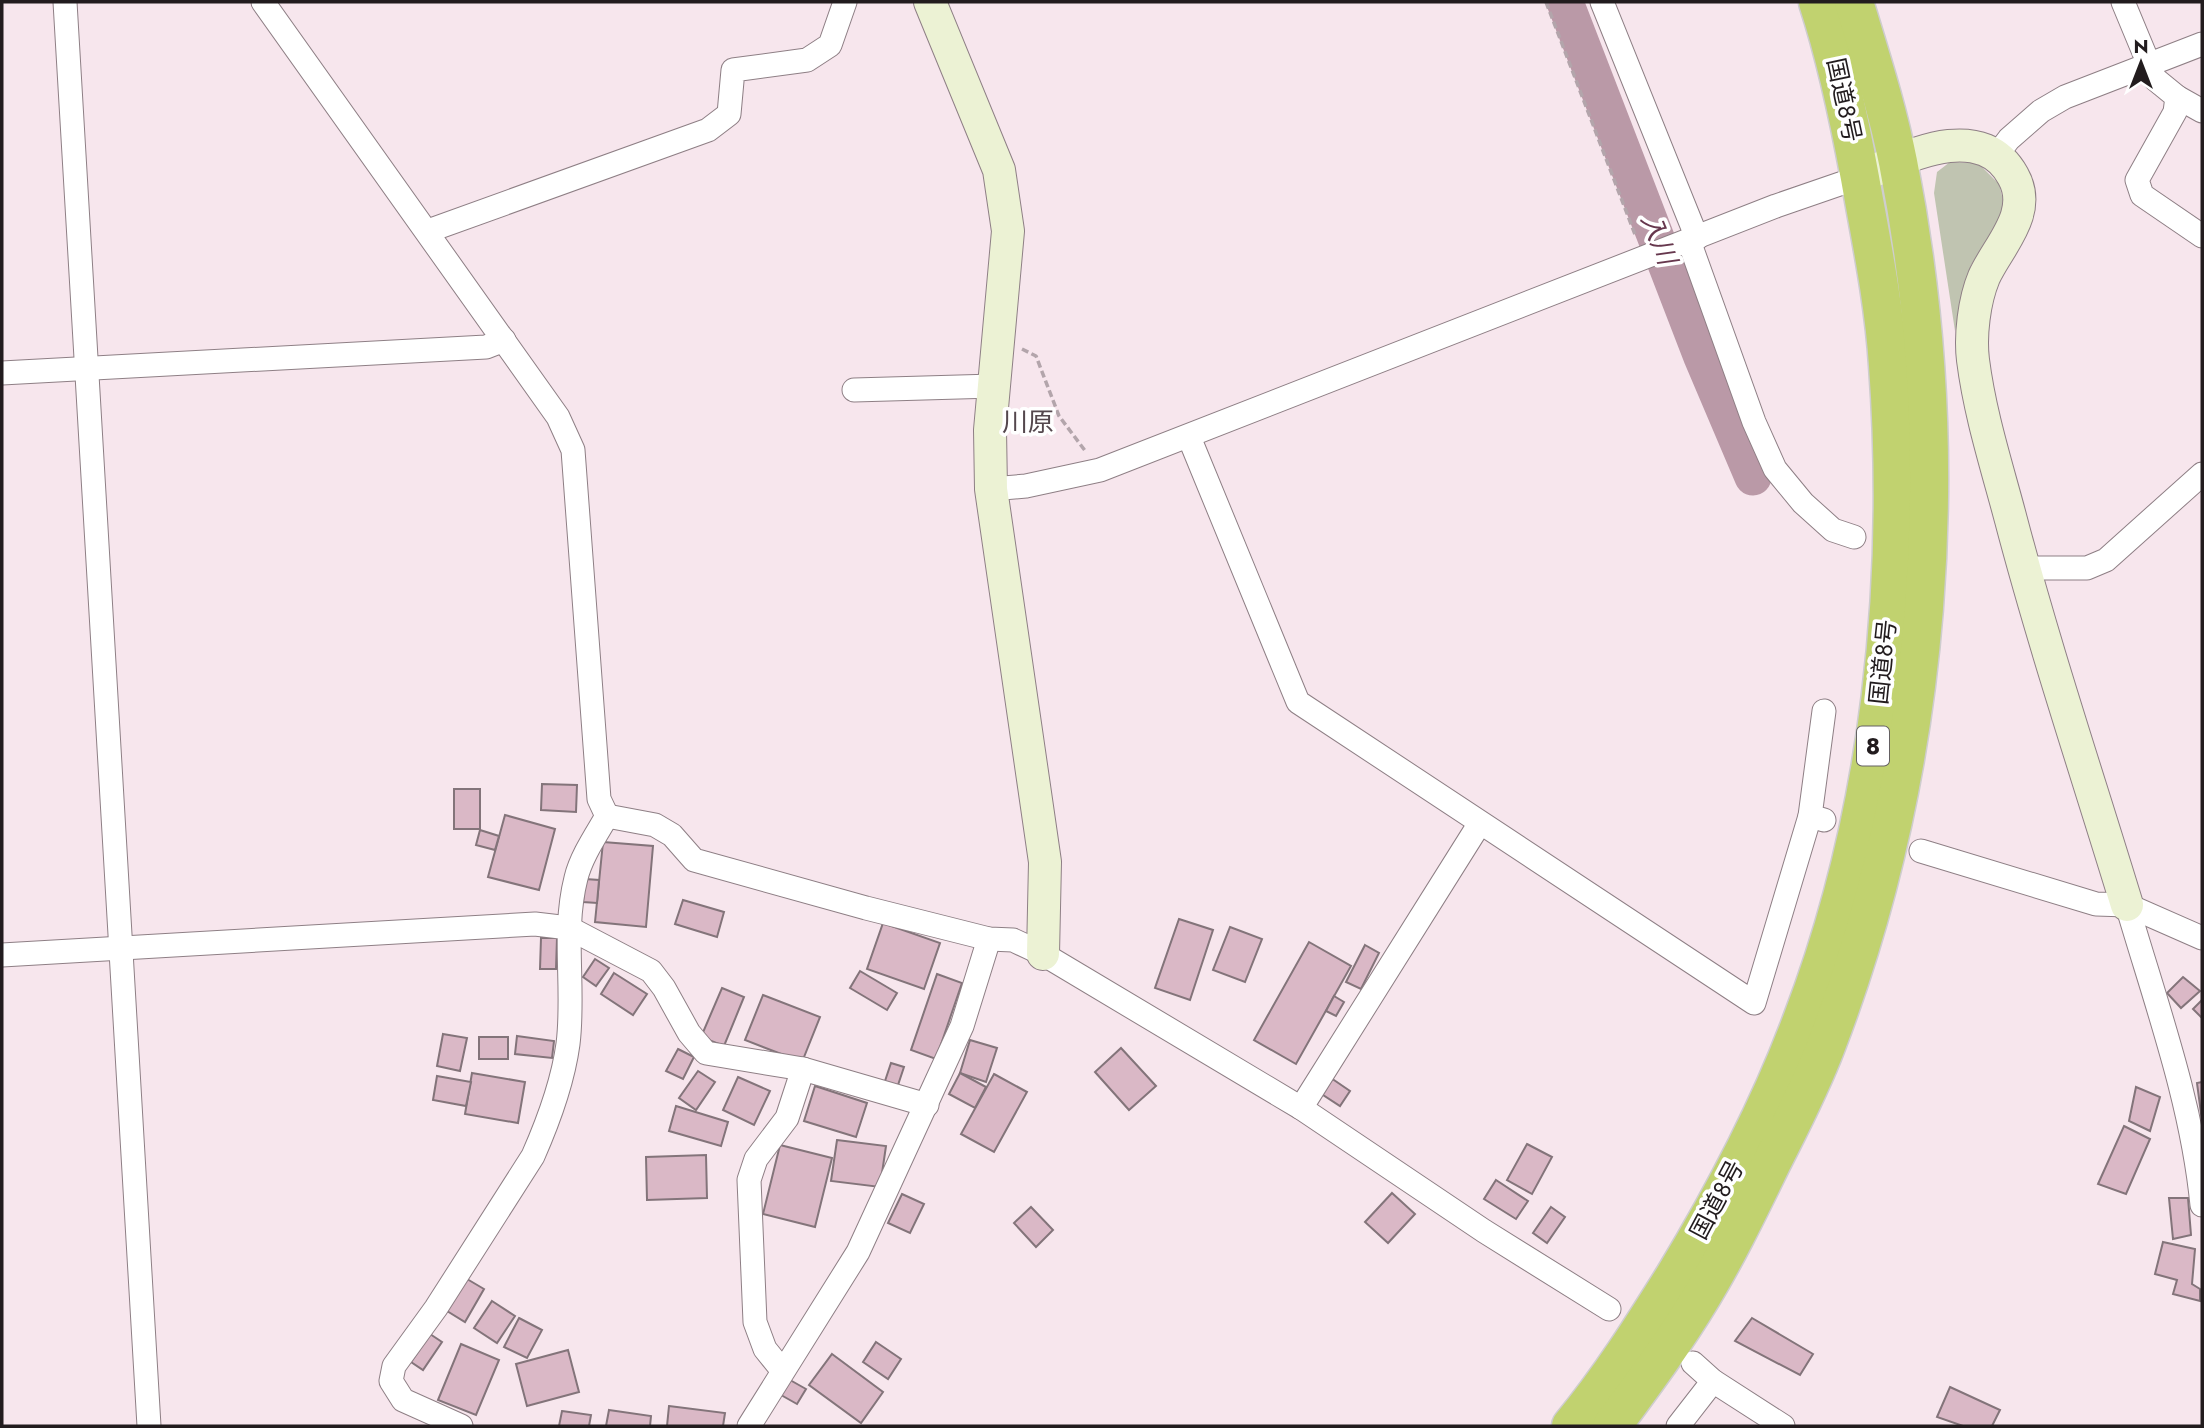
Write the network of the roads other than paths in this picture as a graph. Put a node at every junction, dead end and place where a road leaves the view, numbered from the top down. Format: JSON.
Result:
{"nodes":[{"id":1,"x":65,"y":2,"type":"edge"},
{"id":2,"x":263,"y":2,"type":"edge"},
{"id":3,"x":845,"y":2,"type":"edge"},
{"id":4,"x":930,"y":2,"type":"edge"},
{"id":5,"x":1602,"y":2,"type":"edge"},
{"id":6,"x":1818,"y":2,"type":"edge"},
{"id":7,"x":1854,"y":2,"type":"edge"},
{"id":8,"x":2123,"y":2,"type":"edge"},
{"id":9,"x":2202,"y":44,"type":"edge"},
{"id":10,"x":2149,"y":67,"type":"junction"},
{"id":11,"x":2177,"y":97,"type":"junction"},
{"id":12,"x":2202,"y":111,"type":"edge"},
{"id":13,"x":1996,"y":156,"type":"junction"},
{"id":14,"x":1898,"y":160,"type":"junction"},
{"id":15,"x":1860,"y":177,"type":"junction"},
{"id":16,"x":428,"y":231,"type":"junction"},
{"id":17,"x":2202,"y":236,"type":"edge"},
{"id":18,"x":1693,"y":240,"type":"junction"},
{"id":19,"x":504,"y":340,"type":"junction"},
{"id":20,"x":87,"y":368,"type":"junction"},
{"id":21,"x":2,"y":373,"type":"edge"},
{"id":22,"x":994,"y":386,"type":"junction"},
{"id":23,"x":854,"y":390,"type":"dead end"},
{"id":24,"x":1189,"y":437,"type":"junction"},
{"id":25,"x":2202,"y":474,"type":"edge"},
{"id":26,"x":991,"y":489,"type":"junction"},
{"id":27,"x":1854,"y":537,"type":"dead end"},
{"id":28,"x":2024,"y":568,"type":"junction"},
{"id":29,"x":1824,"y":710,"type":"dead end"},
{"id":30,"x":607,"y":816,"type":"junction"},
{"id":31,"x":1480,"y":823,"type":"junction"},
{"id":32,"x":1921,"y":851,"type":"dead end"},
{"id":33,"x":2127,"y":905,"type":"junction"},
{"id":34,"x":569,"y":928,"type":"junction"},
{"id":35,"x":2202,"y":938,"type":"edge"},
{"id":36,"x":989,"y":939,"type":"junction"},
{"id":37,"x":121,"y":949,"type":"junction"},
{"id":38,"x":1043,"y":954,"type":"junction"},
{"id":39,"x":2,"y":955,"type":"edge"},
{"id":40,"x":803,"y":1069,"type":"junction"},
{"id":41,"x":927,"y":1105,"type":"junction"},
{"id":42,"x":1301,"y":1108,"type":"junction"},
{"id":43,"x":2200,"y":1161,"type":"edge"},
{"id":44,"x":2202,"y":1205,"type":"edge"},
{"id":45,"x":1609,"y":1309,"type":"dead end"},
{"id":46,"x":1693,"y":1363,"type":"dead end"},
{"id":47,"x":782,"y":1370,"type":"junction"},
{"id":48,"x":1713,"y":1381,"type":"junction"},
{"id":49,"x":149,"y":1426,"type":"edge"},
{"id":50,"x":461,"y":1426,"type":"edge"},
{"id":51,"x":749,"y":1426,"type":"edge"},
{"id":52,"x":1571,"y":1426,"type":"edge"},
{"id":53,"x":1612,"y":1426,"type":"edge"},
{"id":54,"x":1678,"y":1426,"type":"edge"},
{"id":55,"x":1783,"y":1426,"type":"edge"}],
"edges":[{"from":1,"to":20,"type":"street"},
{"from":2,"to":16,"type":"street"},
{"from":3,"to":16,"type":"street"},
{"from":4,"to":22,"type":"street"},
{"from":5,"to":18,"type":"street"},
{"from":6,"to":15,"type":"highway","name":"国道8号","number":"8"},
{"from":7,"to":14,"type":"highway","name":"国道8号","number":"8"},
{"from":8,"to":10,"type":"street"},
{"from":9,"to":10,"type":"street"},
{"from":10,"to":11,"type":"street"},
{"from":10,"to":13,"type":"street"},
{"from":11,"to":12,"type":"street"},
{"from":11,"to":17,"type":"street"},
{"from":13,"to":14,"type":"street"},
{"from":13,"to":28,"type":"street"},
{"from":14,"to":15,"type":"street"},
{"from":14,"to":53,"type":"highway","name":"国道8号","number":"8"},
{"from":15,"to":18,"type":"street"},
{"from":15,"to":52,"type":"highway","name":"国道8号","number":"8"},
{"from":16,"to":19,"type":"street"},
{"from":18,"to":24,"type":"street"},
{"from":18,"to":27,"type":"street"},
{"from":19,"to":20,"type":"street"},
{"from":19,"to":30,"type":"street"},
{"from":20,"to":21,"type":"street"},
{"from":20,"to":37,"type":"street"},
{"from":22,"to":23,"type":"street"},
{"from":22,"to":26,"type":"street"},
{"from":24,"to":26,"type":"street"},
{"from":24,"to":31,"type":"street"},
{"from":25,"to":28,"type":"street"},
{"from":26,"to":38,"type":"street"},
{"from":28,"to":33,"type":"street"},
{"from":29,"to":31,"type":"street"},
{"from":30,"to":34,"type":"street"},
{"from":30,"to":36,"type":"street"},
{"from":31,"to":42,"type":"street"},
{"from":32,"to":33,"type":"street"},
{"from":33,"to":35,"type":"street"},
{"from":33,"to":43,"type":"street"},
{"from":34,"to":37,"type":"street"},
{"from":34,"to":40,"type":"street"},
{"from":34,"to":50,"type":"street"},
{"from":36,"to":38,"type":"street"},
{"from":36,"to":41,"type":"street"},
{"from":37,"to":39,"type":"street"},
{"from":37,"to":49,"type":"street"},
{"from":38,"to":42,"type":"street"},
{"from":40,"to":41,"type":"street"},
{"from":40,"to":47,"type":"street"},
{"from":41,"to":47,"type":"street"},
{"from":42,"to":45,"type":"street"},
{"from":43,"to":44,"type":"street"},
{"from":46,"to":48,"type":"street"},
{"from":47,"to":51,"type":"street"},
{"from":48,"to":54,"type":"street"},
{"from":48,"to":55,"type":"street"}]}
